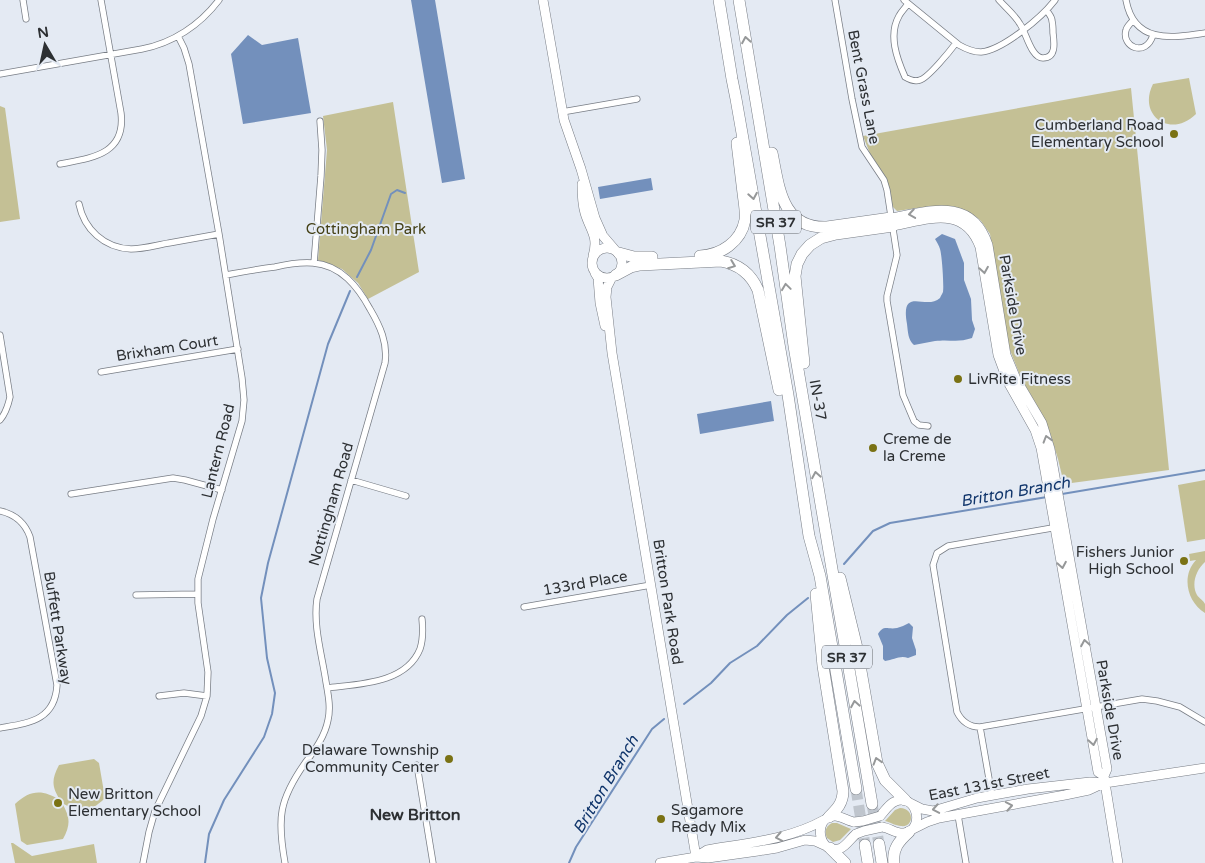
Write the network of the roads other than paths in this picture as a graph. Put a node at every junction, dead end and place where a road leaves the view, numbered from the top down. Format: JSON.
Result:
{"nodes":[{"id":1,"x":23,"y":0,"type":"edge"},
{"id":2,"x":101,"y":0,"type":"edge"},
{"id":3,"x":219,"y":0,"type":"edge"},
{"id":4,"x":543,"y":0,"type":"edge"},
{"id":5,"x":719,"y":0,"type":"edge"},
{"id":6,"x":739,"y":0,"type":"edge"},
{"id":7,"x":835,"y":0,"type":"edge"},
{"id":8,"x":999,"y":0,"type":"edge"},
{"id":9,"x":1056,"y":0,"type":"edge"},
{"id":10,"x":1126,"y":0,"type":"edge"},
{"id":11,"x":906,"y":2,"type":"edge"},
{"id":12,"x":1047,"y":10,"type":"junction"},
{"id":13,"x":26,"y":19,"type":"dead end"},
{"id":14,"x":1133,"y":20,"type":"junction"},
{"id":15,"x":1023,"y":30,"type":"junction"},
{"id":16,"x":1205,"y":33,"type":"edge"},
{"id":17,"x":1153,"y":35,"type":"junction"},
{"id":18,"x":178,"y":36,"type":"junction"},
{"id":19,"x":956,"y":43,"type":"junction"},
{"id":20,"x":110,"y":55,"type":"junction"},
{"id":21,"x":751,"y":70,"type":"junction"},
{"id":22,"x":0,"y":74,"type":"edge"},
{"id":23,"x":732,"y":79,"type":"junction"},
{"id":24,"x":637,"y":99,"type":"dead end"},
{"id":25,"x":562,"y":112,"type":"junction"},
{"id":26,"x":320,"y":121,"type":"dead end"},
{"id":27,"x":60,"y":164,"type":"dead end"},
{"id":28,"x":583,"y":176,"type":"junction"},
{"id":29,"x":80,"y":204,"type":"dead end"},
{"id":30,"x":892,"y":222,"type":"junction"},
{"id":31,"x":219,"y":234,"type":"junction"},
{"id":32,"x":617,"y":252,"type":"junction"},
{"id":33,"x":593,"y":256,"type":"junction"},
{"id":34,"x":314,"y":263,"type":"junction"},
{"id":35,"x":594,"y":270,"type":"junction"},
{"id":36,"x":226,"y":275,"type":"junction"},
{"id":37,"x":614,"y":276,"type":"junction"},
{"id":38,"x":0,"y":335,"type":"edge"},
{"id":39,"x":238,"y":349,"type":"junction"},
{"id":40,"x":612,"y":353,"type":"junction"},
{"id":41,"x":101,"y":372,"type":"dead end"},
{"id":42,"x":0,"y":420,"type":"edge"},
{"id":43,"x":928,"y":426,"type":"dead end"},
{"id":44,"x":810,"y":439,"type":"junction"},
{"id":45,"x":351,"y":480,"type":"junction"},
{"id":46,"x":222,"y":490,"type":"junction"},
{"id":47,"x":802,"y":491,"type":"junction"},
{"id":48,"x":71,"y":494,"type":"dead end"},
{"id":49,"x":406,"y":496,"type":"dead end"},
{"id":50,"x":822,"y":510,"type":"junction"},
{"id":51,"x":0,"y":511,"type":"edge"},
{"id":52,"x":1060,"y":527,"type":"junction"},
{"id":53,"x":809,"y":536,"type":"junction"},
{"id":54,"x":651,"y":585,"type":"junction"},
{"id":55,"x":136,"y":594,"type":"dead end"},
{"id":56,"x":197,"y":594,"type":"junction"},
{"id":57,"x":524,"y":607,"type":"dead end"},
{"id":58,"x":422,"y":619,"type":"dead end"},
{"id":59,"x":327,"y":688,"type":"junction"},
{"id":60,"x":158,"y":696,"type":"dead end"},
{"id":61,"x":207,"y":696,"type":"junction"},
{"id":62,"x":1092,"y":708,"type":"junction"},
{"id":63,"x":1205,"y":722,"type":"edge"},
{"id":64,"x":980,"y":726,"type":"junction"},
{"id":65,"x":0,"y":728,"type":"edge"},
{"id":66,"x":417,"y":765,"type":"dead end"},
{"id":67,"x":1205,"y":768,"type":"edge"},
{"id":68,"x":1104,"y":780,"type":"junction"},
{"id":69,"x":856,"y":788,"type":"tunnel mouth"},
{"id":70,"x":992,"y":796,"type":"junction"},
{"id":71,"x":907,"y":801,"type":"junction"},
{"id":72,"x":872,"y":804,"type":"tunnel mouth"},
{"id":73,"x":958,"y":815,"type":"junction"},
{"id":74,"x":826,"y":818,"type":"junction"},
{"id":75,"x":910,"y":831,"type":"junction"},
{"id":76,"x":879,"y":844,"type":"tunnel mouth"},
{"id":77,"x":865,"y":845,"type":"tunnel mouth"},
{"id":78,"x":828,"y":847,"type":"junction"},
{"id":79,"x":696,"y":857,"type":"junction"},
{"id":80,"x":143,"y":863,"type":"edge"},
{"id":81,"x":285,"y":863,"type":"edge"},
{"id":82,"x":433,"y":863,"type":"edge"},
{"id":83,"x":660,"y":863,"type":"edge"},
{"id":84,"x":846,"y":863,"type":"edge"},
{"id":85,"x":868,"y":863,"type":"edge"},
{"id":86,"x":882,"y":863,"type":"edge"},
{"id":87,"x":894,"y":863,"type":"edge"},
{"id":88,"x":966,"y":863,"type":"edge"},
{"id":89,"x":1118,"y":863,"type":"edge"}],
"edges":[{"from":1,"to":13,"type":"street"},
{"from":2,"to":20,"type":"street"},
{"from":3,"to":18,"type":"street"},
{"from":4,"to":25,"type":"street"},
{"from":5,"to":23,"type":"highway","name":"IN-37","number":"SR 37"},
{"from":21,"to":6,"type":"highway","name":"IN-37","number":"SR 37","one_way":true},
{"from":7,"to":30,"type":"street","name":"Bent Grass Lane"},
{"from":8,"to":15,"type":"street"},
{"from":9,"to":12,"type":"street"},
{"from":10,"to":14,"type":"street"},
{"from":11,"to":19,"type":"street"},
{"from":11,"to":19,"type":"street"},
{"from":12,"to":15,"type":"street"},
{"from":12,"to":15,"type":"street"},
{"from":14,"to":17,"type":"street"},
{"from":14,"to":17,"type":"street"},
{"from":15,"to":19,"type":"street"},
{"from":16,"to":17,"type":"street"},
{"from":18,"to":20,"type":"street"},
{"from":18,"to":31,"type":"street","name":"Lantern Road"},
{"from":20,"to":22,"type":"street"},
{"from":20,"to":27,"type":"street"},
{"from":21,"to":30,"type":"highway"},
{"from":44,"to":21,"type":"highway","name":"IN-37","number":"SR 37","one_way":true},
{"from":23,"to":32,"type":"highway"},
{"from":23,"to":47,"type":"highway","name":"IN-37","number":"SR 37","one_way":true},
{"from":24,"to":25,"type":"street"},
{"from":25,"to":28,"type":"street"},
{"from":26,"to":34,"type":"street"},
{"from":28,"to":32,"type":"street"},
{"from":28,"to":33,"type":"street"},
{"from":29,"to":31,"type":"street"},
{"from":30,"to":43,"type":"street","name":"Bent Grass Lane"},
{"from":30,"to":44,"type":"highway"},
{"from":30,"to":52,"type":"street","name":"Parkside Drive"},
{"from":31,"to":36,"type":"street","name":"Lantern Road"},
{"from":32,"to":33,"type":"street"},
{"from":32,"to":37,"type":"street"},
{"from":33,"to":35,"type":"street"},
{"from":34,"to":36,"type":"street","name":"Nottingham Road"},
{"from":34,"to":45,"type":"street","name":"Nottingham Road"},
{"from":35,"to":37,"type":"street"},
{"from":35,"to":40,"type":"street","name":"Britton Park Road"},
{"from":36,"to":39,"type":"street","name":"Lantern Road"},
{"from":37,"to":40,"type":"street","name":"Britton Park Road"},
{"from":37,"to":47,"type":"highway","one_way":true},
{"from":38,"to":42,"type":"street"},
{"from":39,"to":41,"type":"street","name":"Brixham Court"},
{"from":39,"to":46,"type":"street","name":"Lantern Road"},
{"from":40,"to":54,"type":"street","name":"Britton Park Road"},
{"from":50,"to":44,"type":"highway","name":"IN-37","number":"SR 37","one_way":true},
{"from":45,"to":49,"type":"street"},
{"from":45,"to":59,"type":"street","name":"Nottingham Road"},
{"from":46,"to":48,"type":"street"},
{"from":46,"to":56,"type":"street","name":"Lantern Road"},
{"from":47,"to":53,"type":"highway","name":"IN-37","number":"SR 37"},
{"from":71,"to":50,"type":"highway","one_way":true},
{"from":72,"to":50,"type":"highway","name":"IN-37","number":"SR 37","one_way":true},
{"from":51,"to":65,"type":"street","name":"Buffett Parkway"},
{"from":52,"to":62,"type":"street","name":"Parkside Drive"},
{"from":52,"to":64,"type":"street"},
{"from":53,"to":69,"type":"highway","name":"IN-37","number":"SR 37"},
{"from":53,"to":74,"type":"highway"},
{"from":54,"to":57,"type":"street","name":"133rd Place"},
{"from":54,"to":79,"type":"street","name":"Britton Park Road"},
{"from":55,"to":56,"type":"street"},
{"from":56,"to":61,"type":"street","name":"Lantern Road"},
{"from":58,"to":59,"type":"street"},
{"from":59,"to":81,"type":"street","name":"Nottingham Road"},
{"from":60,"to":61,"type":"street"},
{"from":61,"to":80,"type":"street","name":"Lantern Road"},
{"from":62,"to":63,"type":"street"},
{"from":62,"to":64,"type":"street"},
{"from":62,"to":68,"type":"street","name":"Parkside Drive"},
{"from":64,"to":70,"type":"street"},
{"from":66,"to":82,"type":"street"},
{"from":67,"to":68,"type":"street","name":"East 131st Street"},
{"from":68,"to":70,"type":"street","name":"East 131st Street"},
{"from":73,"to":68,"type":"street","name":"East 131st Street","one_way":true},
{"from":68,"to":89,"type":"street","name":"Parkside Drive"},
{"from":70,"to":71,"type":"street","name":"East 131st Street","one_way":true},
{"from":71,"to":74,"type":"street","bridge":true},
{"from":71,"to":75,"type":"street"},
{"from":73,"to":75,"type":"street","name":"East 131st Street"},
{"from":73,"to":88,"type":"street"},
{"from":74,"to":78,"type":"street"},
{"from":74,"to":79,"type":"street","one_way":true},
{"from":75,"to":78,"type":"street","bridge":true},
{"from":75,"to":87,"type":"highway"},
{"from":76,"to":86,"type":"highway"},
{"from":77,"to":85,"type":"highway"},
{"from":78,"to":79,"type":"street"},
{"from":78,"to":84,"type":"highway"},
{"from":79,"to":83,"type":"street"}]}
